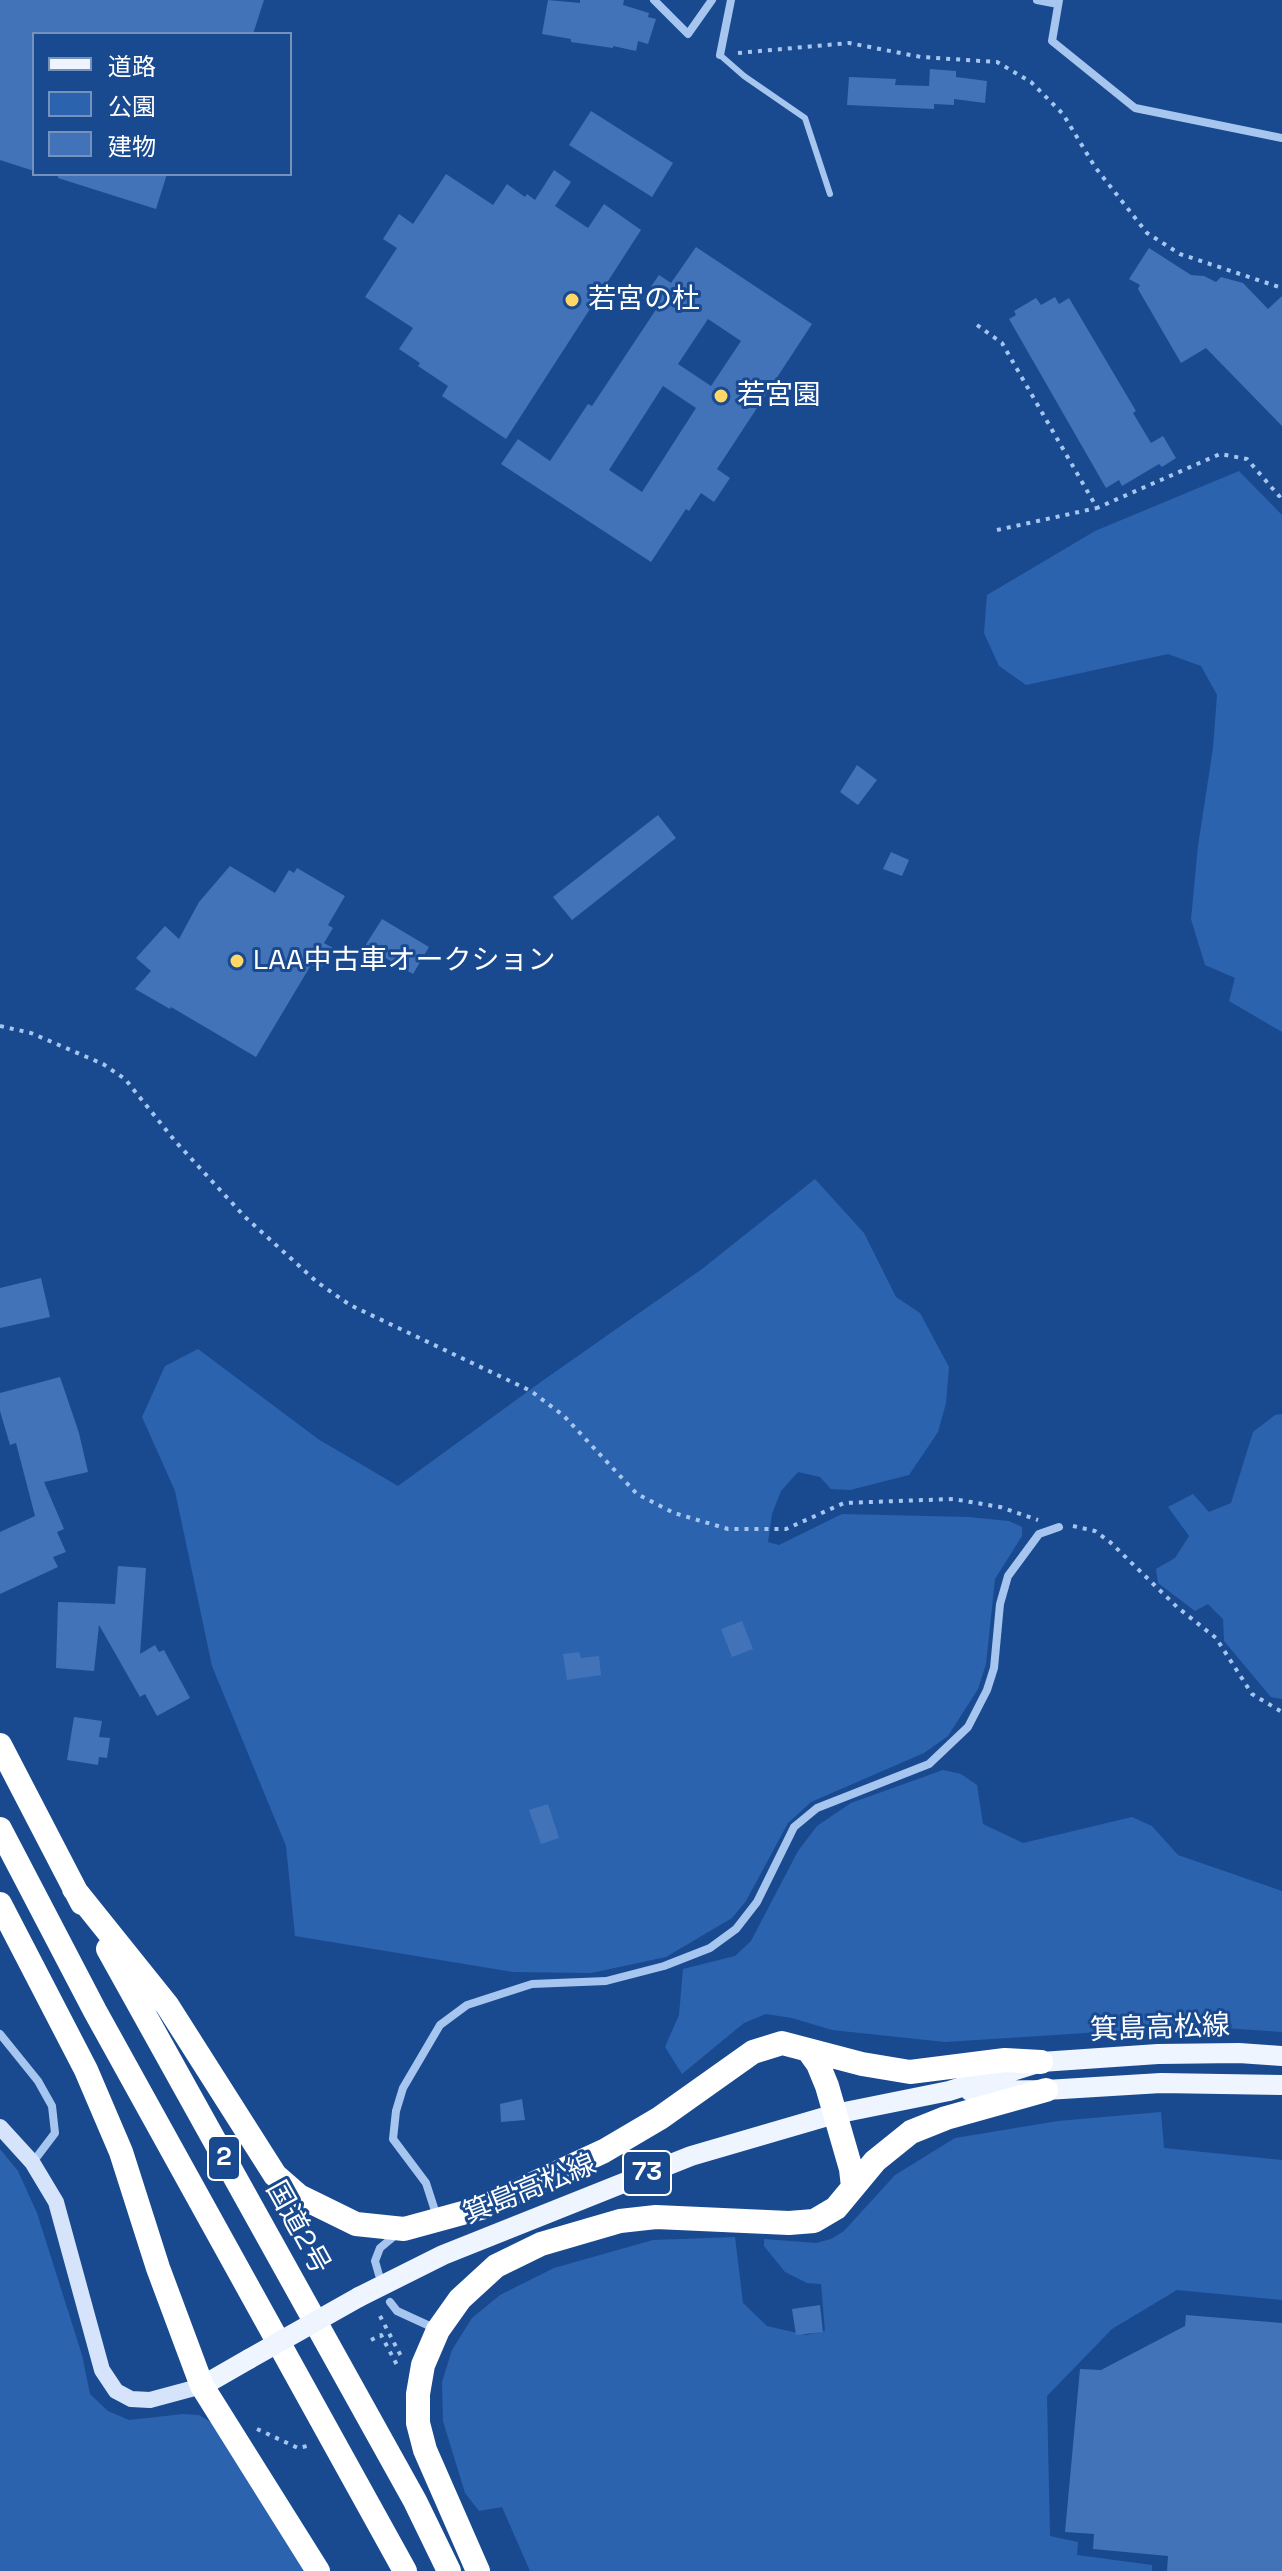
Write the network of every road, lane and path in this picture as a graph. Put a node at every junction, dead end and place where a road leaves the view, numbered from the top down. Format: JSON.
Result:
{"nodes":[{"id":1,"x":654,"y":0,"type":"edge"},
{"id":2,"x":712,"y":0,"type":"edge"},
{"id":3,"x":731,"y":0,"type":"edge"},
{"id":4,"x":1037,"y":0,"type":"edge"},
{"id":5,"x":1059,"y":2,"type":"edge"},
{"id":6,"x":720,"y":55,"type":"junction"},
{"id":7,"x":1282,"y":138,"type":"edge"},
{"id":8,"x":830,"y":194,"type":"dead end"},
{"id":9,"x":1282,"y":288,"type":"edge"},
{"id":10,"x":977,"y":325,"type":"dead end"},
{"id":11,"x":1282,"y":494,"type":"edge"},
{"id":12,"x":1097,"y":508,"type":"junction"},
{"id":13,"x":997,"y":530,"type":"dead end"},
{"id":14,"x":0,"y":1026,"type":"edge"},
{"id":15,"x":1059,"y":1527,"type":"junction"},
{"id":16,"x":1282,"y":1712,"type":"edge"},
{"id":17,"x":0,"y":1745,"type":"edge"},
{"id":18,"x":0,"y":1829,"type":"edge"},
{"id":19,"x":74,"y":1889,"type":"junction"},
{"id":20,"x":0,"y":1904,"type":"edge"},
{"id":21,"x":0,"y":2034,"type":"edge"},
{"id":22,"x":808,"y":2050,"type":"junction"},
{"id":23,"x":1282,"y":2056,"type":"edge"},
{"id":24,"x":1041,"y":2062,"type":"junction"},
{"id":25,"x":1282,"y":2085,"type":"edge"},
{"id":26,"x":1046,"y":2090,"type":"junction"},
{"id":27,"x":949,"y":2091,"type":"junction"},
{"id":28,"x":835,"y":2114,"type":"junction"},
{"id":29,"x":0,"y":2127,"type":"edge"},
{"id":30,"x":32,"y":2162,"type":"junction"},
{"id":31,"x":853,"y":2187,"type":"junction"},
{"id":32,"x":438,"y":2221,"type":"junction"},
{"id":33,"x":404,"y":2229,"type":"junction"},
{"id":34,"x":379,"y":2275,"type":"dead end"},
{"id":35,"x":367,"y":2302,"type":"junction"},
{"id":36,"x":390,"y":2302,"type":"dead end"},
{"id":37,"x":438,"y":2330,"type":"junction"},
{"id":38,"x":371,"y":2340,"type":"dead end"},
{"id":39,"x":202,"y":2386,"type":"junction"},
{"id":40,"x":245,"y":2424,"type":"dead end"},
{"id":41,"x":307,"y":2446,"type":"dead end"},
{"id":42,"x":318,"y":2571,"type":"edge"},
{"id":43,"x":405,"y":2571,"type":"edge"},
{"id":44,"x":449,"y":2571,"type":"edge"},
{"id":45,"x":478,"y":2571,"type":"edge"}],
"edges":[{"from":1,"to":2,"type":"street"},
{"from":3,"to":6,"type":"street"},
{"from":4,"to":5,"type":"street"},
{"from":5,"to":7,"type":"street"},
{"from":6,"to":8,"type":"lane"},
{"from":6,"to":9,"type":"path"},
{"from":10,"to":12,"type":"path"},
{"from":11,"to":12,"type":"path"},
{"from":12,"to":13,"type":"path"},
{"from":14,"to":15,"type":"path"},
{"from":15,"to":16,"type":"path"},
{"from":15,"to":32,"type":"street"},
{"from":17,"to":19,"type":"highway","name":"国道2号","number":"2"},
{"from":18,"to":43,"type":"highway","number":"2"},
{"from":19,"to":33,"type":"highway"},
{"from":19,"to":44,"type":"highway","name":"国道2号","number":"2"},
{"from":20,"to":39,"type":"highway"},
{"from":21,"to":30,"type":"street"},
{"from":22,"to":24,"type":"highway"},
{"from":22,"to":28,"type":"highway"},
{"from":22,"to":32,"type":"highway"},
{"from":23,"to":24,"type":"main road","name":"箕島高松線","number":"73"},
{"from":24,"to":27,"type":"main road","name":"箕島高松線","number":"73"},
{"from":25,"to":26,"type":"main road","name":"箕島高松線","number":"73"},
{"from":26,"to":27,"type":"main road","name":"箕島高松線","number":"73"},
{"from":26,"to":31,"type":"highway"},
{"from":27,"to":28,"type":"main road","name":"箕島高松線","number":"73"},
{"from":28,"to":31,"type":"highway"},
{"from":28,"to":35,"type":"main road","name":"箕島高松線","number":"73"},
{"from":29,"to":30,"type":"street"},
{"from":30,"to":39,"type":"street"},
{"from":31,"to":37,"type":"highway"},
{"from":32,"to":33,"type":"highway"},
{"from":33,"to":34,"type":"street"},
{"from":35,"to":38,"type":"path"},
{"from":35,"to":39,"type":"main road","name":"箕島高松線","number":"73","bridge":true},
{"from":36,"to":37,"type":"street"},
{"from":37,"to":45,"type":"highway"},
{"from":39,"to":42,"type":"highway"},
{"from":40,"to":41,"type":"path"}]}
